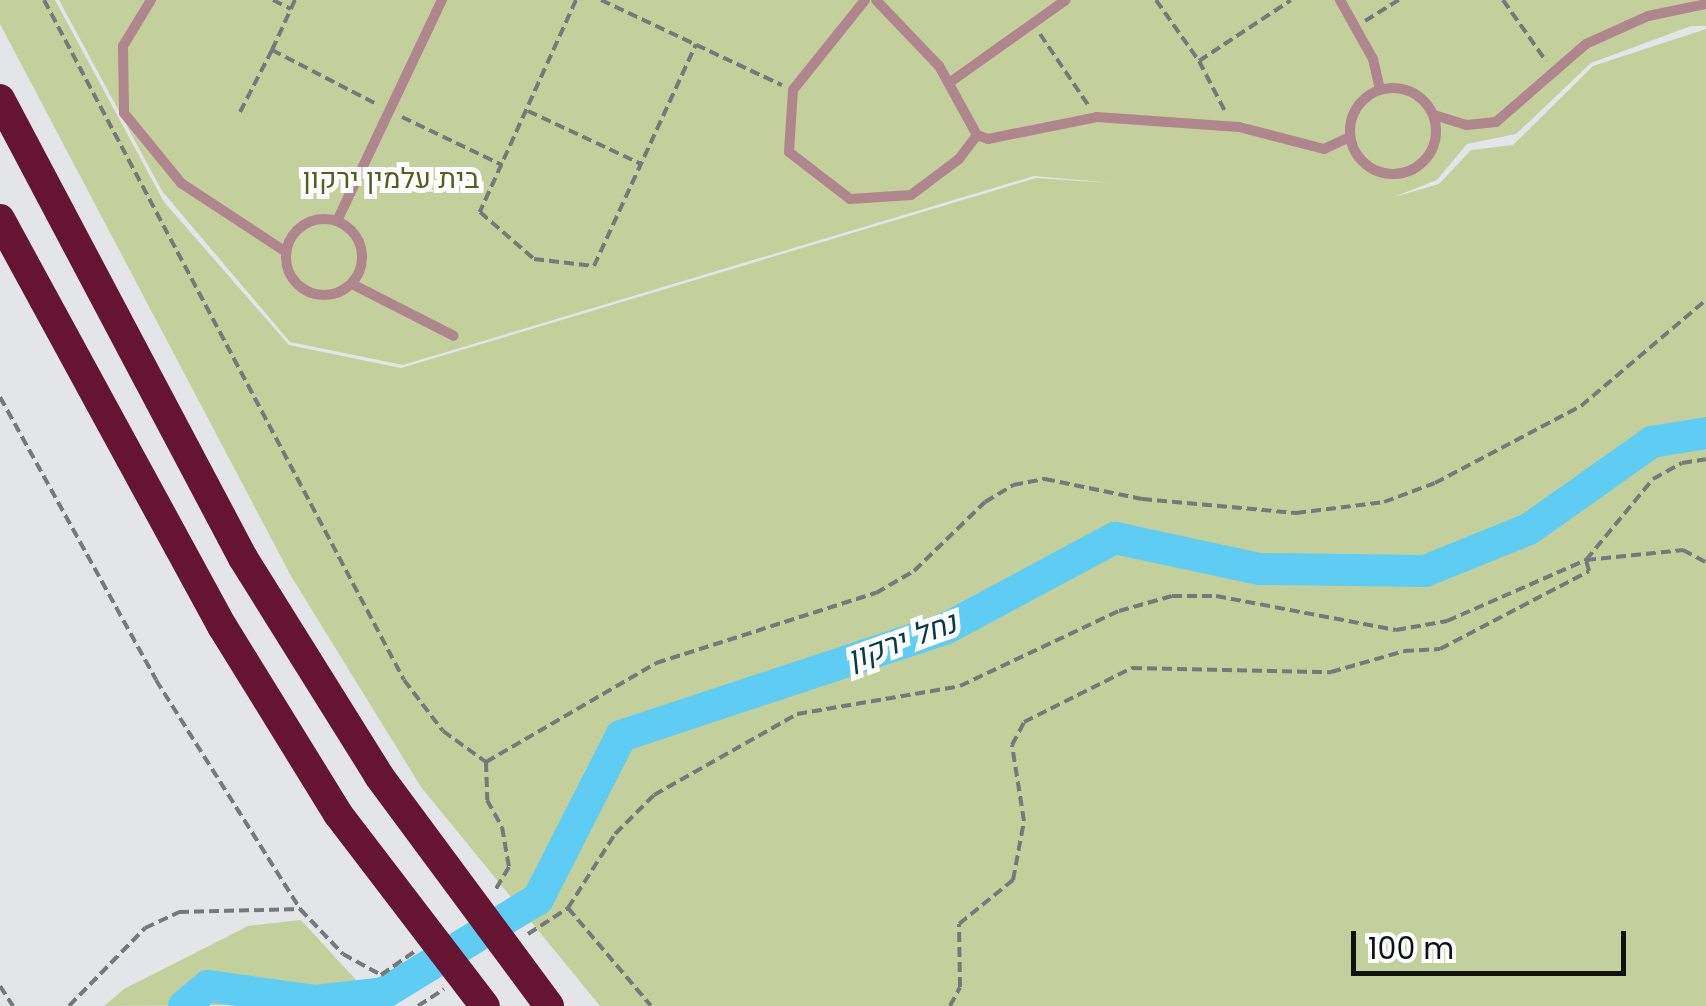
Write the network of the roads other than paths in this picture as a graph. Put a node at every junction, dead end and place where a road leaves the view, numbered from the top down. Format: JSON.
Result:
{"nodes":[{"id":1,"x":151,"y":0,"type":"edge"},
{"id":2,"x":442,"y":0,"type":"edge"},
{"id":3,"x":865,"y":0,"type":"edge"},
{"id":4,"x":876,"y":0,"type":"edge"},
{"id":5,"x":1066,"y":0,"type":"edge"},
{"id":6,"x":1340,"y":0,"type":"edge"},
{"id":7,"x":1706,"y":4,"type":"edge"},
{"id":8,"x":948,"y":83,"type":"junction"},
{"id":9,"x":1380,"y":89,"type":"junction"},
{"id":10,"x":0,"y":99,"type":"edge"},
{"id":11,"x":1434,"y":116,"type":"junction"},
{"id":12,"x":977,"y":135,"type":"junction"},
{"id":13,"x":1350,"y":138,"type":"junction"},
{"id":14,"x":0,"y":219,"type":"edge"},
{"id":15,"x":337,"y":221,"type":"junction"},
{"id":16,"x":286,"y":252,"type":"junction"},
{"id":17,"x":352,"y":284,"type":"junction"},
{"id":18,"x":454,"y":336,"type":"dead end"},
{"id":19,"x":542,"y":997,"type":"edge"},
{"id":20,"x":485,"y":1006,"type":"edge"}],
"edges":[{"from":1,"to":16,"type":"lane"},
{"from":2,"to":15,"type":"lane"},
{"from":3,"to":12,"type":"lane"},
{"from":4,"to":8,"type":"lane"},
{"from":5,"to":8,"type":"lane"},
{"from":6,"to":9,"type":"lane"},
{"from":7,"to":11,"type":"lane"},
{"from":8,"to":12,"type":"lane"},
{"from":9,"to":11,"type":"lane"},
{"from":9,"to":13,"type":"lane"},
{"from":10,"to":19,"type":"highway"},
{"from":11,"to":13,"type":"lane"},
{"from":12,"to":13,"type":"lane"},
{"from":14,"to":20,"type":"highway"},
{"from":15,"to":16,"type":"lane"},
{"from":15,"to":17,"type":"lane"},
{"from":16,"to":17,"type":"lane"},
{"from":17,"to":18,"type":"lane"}]}
